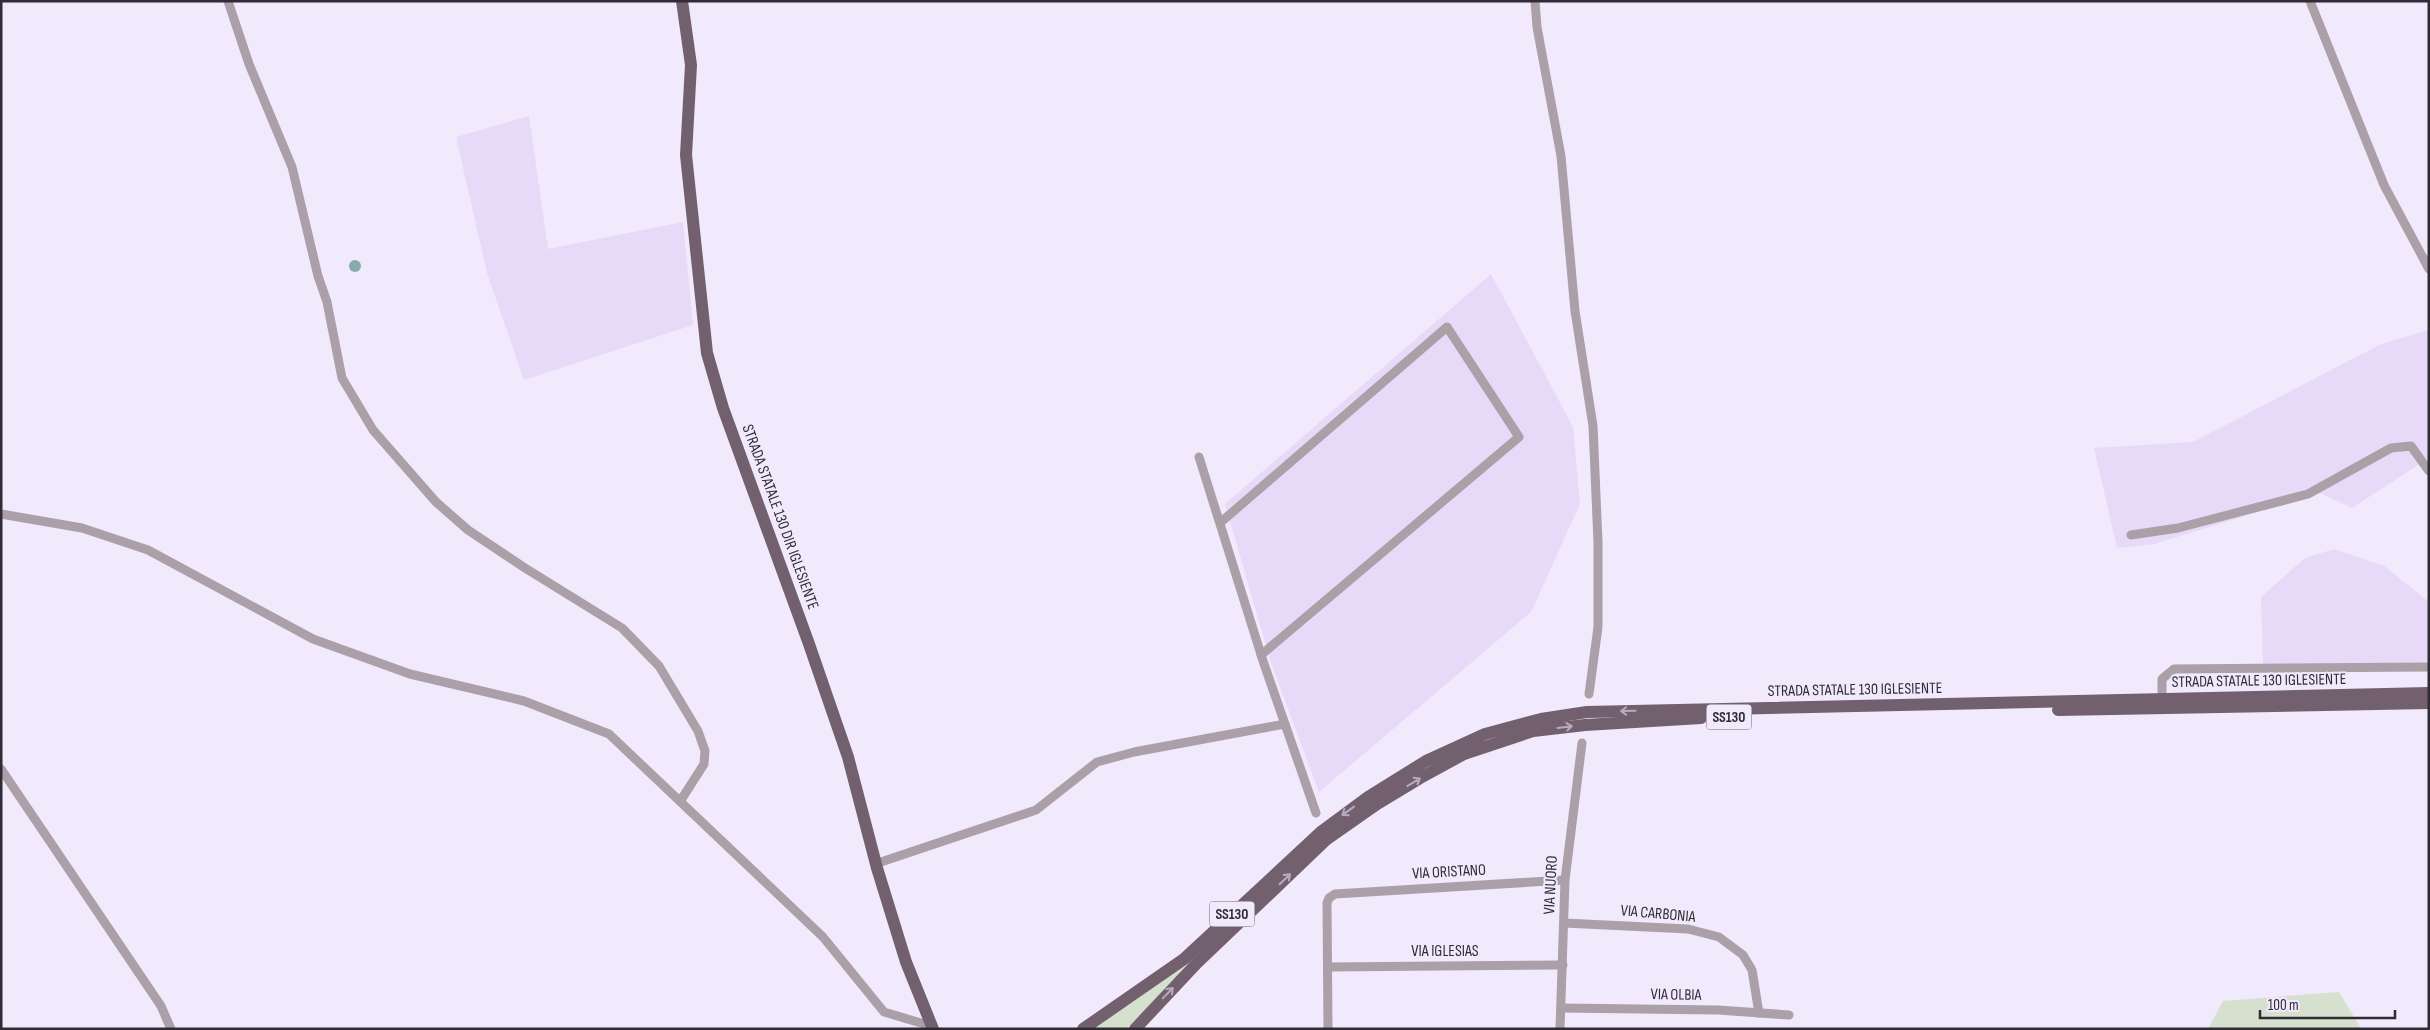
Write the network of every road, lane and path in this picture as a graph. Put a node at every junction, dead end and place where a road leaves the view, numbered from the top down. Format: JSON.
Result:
{"nodes":[{"id":1,"x":228,"y":1,"type":"edge"},
{"id":2,"x":682,"y":1,"type":"edge"},
{"id":3,"x":1535,"y":1,"type":"edge"},
{"id":4,"x":2310,"y":1,"type":"edge"},
{"id":5,"x":2429,"y":269,"type":"edge"},
{"id":6,"x":1199,"y":457,"type":"dead end"},
{"id":7,"x":2429,"y":472,"type":"edge"},
{"id":8,"x":1,"y":514,"type":"edge"},
{"id":9,"x":1221,"y":522,"type":"junction"},
{"id":10,"x":2131,"y":535,"type":"dead end"},
{"id":11,"x":1261,"y":655,"type":"junction"},
{"id":12,"x":2429,"y":667,"type":"edge"},
{"id":13,"x":2429,"y":693,"type":"edge"},
{"id":14,"x":1589,"y":694,"type":"dead end"},
{"id":15,"x":2162,"y":699,"type":"junction"},
{"id":16,"x":2429,"y":703,"type":"edge"},
{"id":17,"x":1285,"y":724,"type":"junction"},
{"id":18,"x":1582,"y":743,"type":"dead end"},
{"id":19,"x":1,"y":769,"type":"edge"},
{"id":20,"x":681,"y":800,"type":"junction"},
{"id":21,"x":1316,"y":813,"type":"dead end"},
{"id":22,"x":876,"y":864,"type":"junction"},
{"id":23,"x":1564,"y":880,"type":"junction"},
{"id":24,"x":1564,"y":923,"type":"junction"},
{"id":25,"x":1563,"y":965,"type":"junction"},
{"id":26,"x":1328,"y":967,"type":"junction"},
{"id":27,"x":1561,"y":1008,"type":"junction"},
{"id":28,"x":1759,"y":1013,"type":"junction"},
{"id":29,"x":1789,"y":1015,"type":"dead end"},
{"id":30,"x":932,"y":1027,"type":"edge"},
{"id":31,"x":171,"y":1029,"type":"edge"},
{"id":32,"x":1083,"y":1029,"type":"edge"},
{"id":33,"x":1135,"y":1029,"type":"edge"},
{"id":34,"x":1328,"y":1029,"type":"edge"},
{"id":35,"x":1560,"y":1029,"type":"edge"}],
"edges":[{"from":1,"to":20,"type":"street"},
{"from":2,"to":22,"type":"main road","name":"STRADA STATALE 130 DIR IGLESIENTE"},
{"from":3,"to":14,"type":"street"},
{"from":4,"to":5,"type":"street"},
{"from":6,"to":9,"type":"street"},
{"from":7,"to":10,"type":"street"},
{"from":8,"to":20,"type":"street"},
{"from":9,"to":11,"type":"street"},
{"from":9,"to":11,"type":"street"},
{"from":11,"to":17,"type":"street"},
{"from":12,"to":15,"type":"street"},
{"from":13,"to":15,"type":"main road","name":"STRADA STATALE 130 IGLESIENTE","number":"SS130"},
{"from":15,"to":32,"type":"main road","name":"STRADA STATALE 130 IGLESIENTE","number":"SS130","one_way":true},
{"from":33,"to":16,"type":"main road","name":"STRADA STATALE 130 IGLESIENTE","number":"SS130","one_way":true},
{"from":17,"to":21,"type":"street"},
{"from":17,"to":22,"type":"street"},
{"from":18,"to":23,"type":"street","name":"VIA NUORO"},
{"from":19,"to":31,"type":"street"},
{"from":20,"to":30,"type":"street"},
{"from":22,"to":30,"type":"main road","name":"STRADA STATALE 130 DIR IGLESIENTE"},
{"from":23,"to":24,"type":"street","name":"VIA NUORO"},
{"from":23,"to":26,"type":"street","name":"VIA ORISTANO"},
{"from":24,"to":25,"type":"street","name":"VIA NUORO"},
{"from":24,"to":28,"type":"street","name":"VIA CARBONIA"},
{"from":25,"to":26,"type":"street","name":"VIA IGLESIAS"},
{"from":25,"to":27,"type":"street","name":"VIA NUORO"},
{"from":26,"to":34,"type":"street"},
{"from":27,"to":28,"type":"street","name":"VIA OLBIA"},
{"from":27,"to":35,"type":"street","name":"VIA NUORO"},
{"from":28,"to":29,"type":"street","name":"VIA OLBIA"}]}
